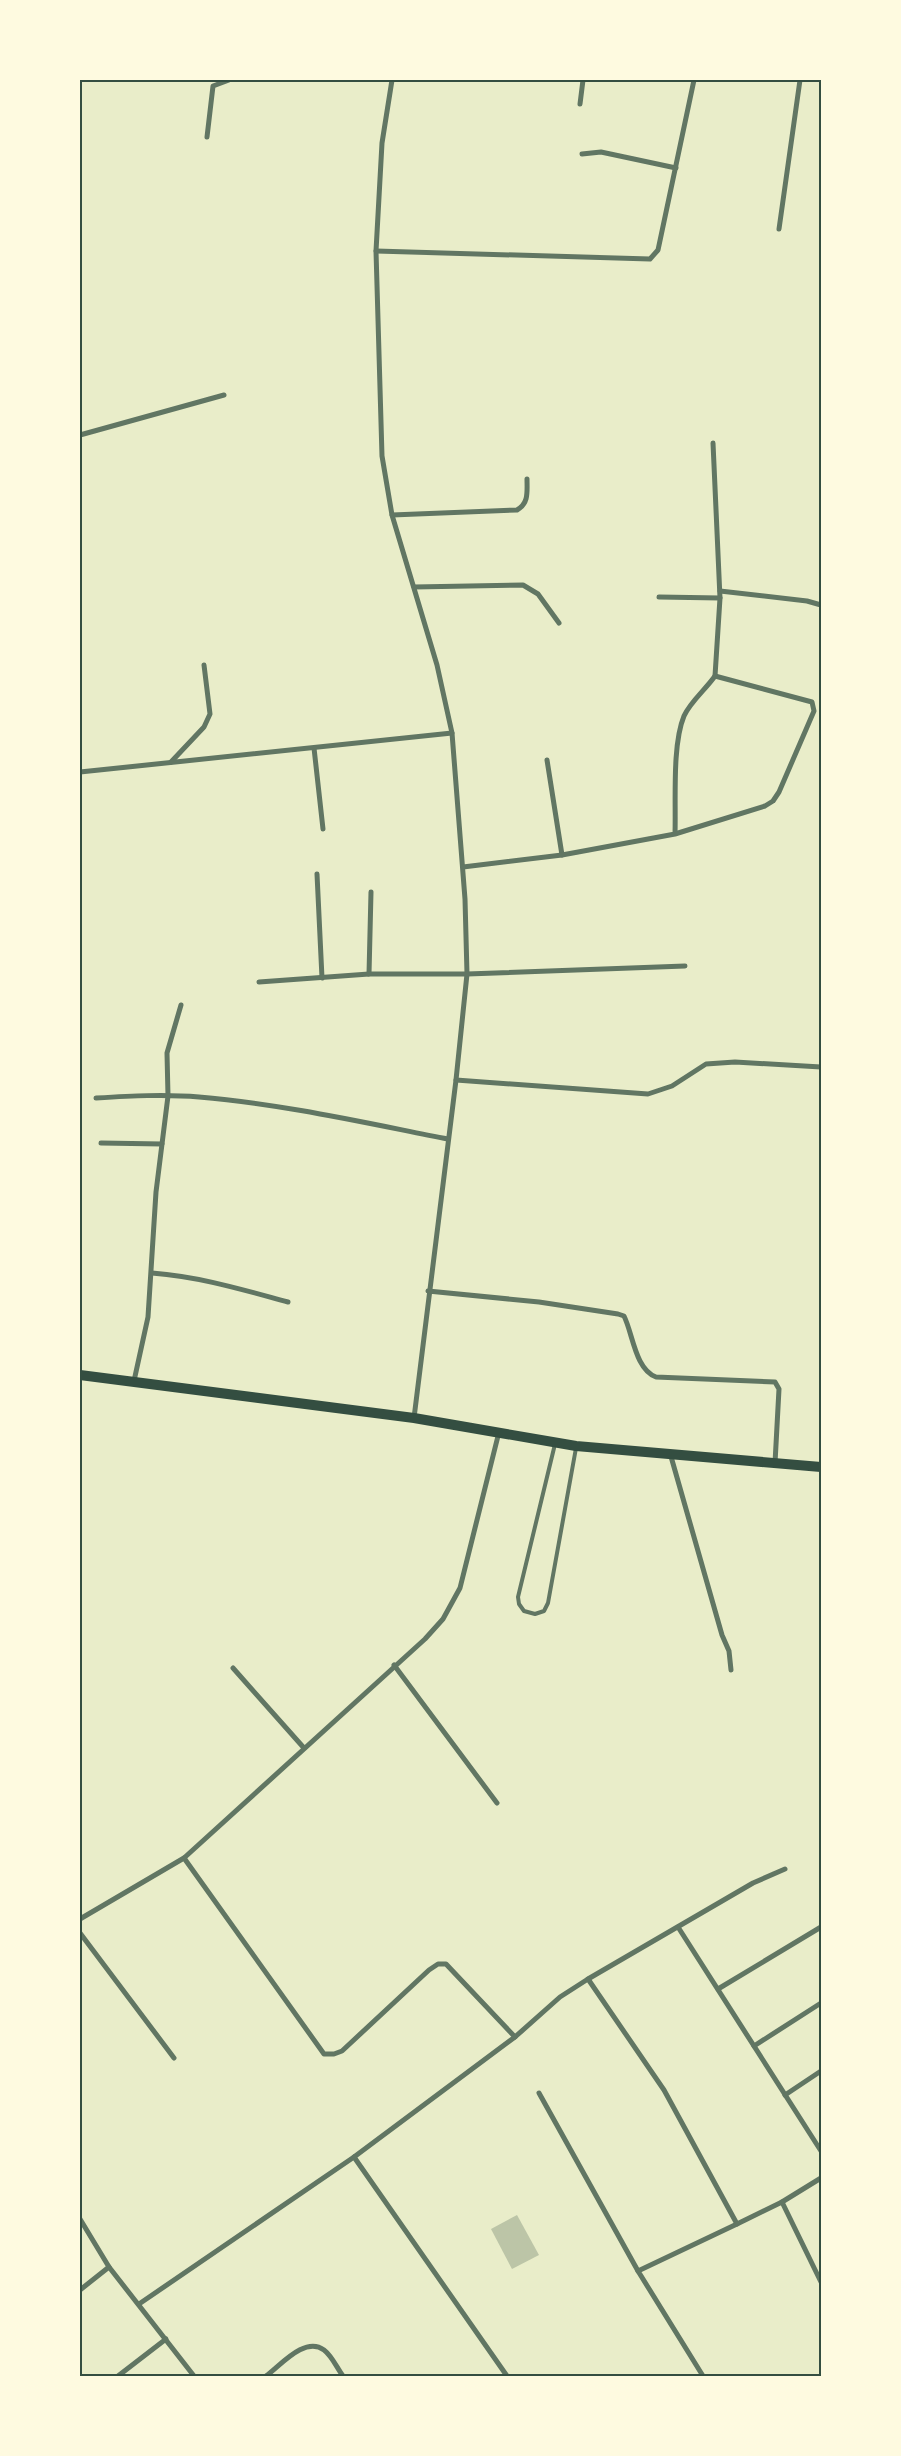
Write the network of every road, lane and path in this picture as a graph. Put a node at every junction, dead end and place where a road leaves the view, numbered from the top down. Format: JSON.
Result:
{"nodes":[{"id":1,"x":229,"y":80,"type":"edge"},
{"id":2,"x":392,"y":80,"type":"edge"},
{"id":3,"x":583,"y":80,"type":"edge"},
{"id":4,"x":694,"y":80,"type":"edge"},
{"id":5,"x":800,"y":80,"type":"edge"},
{"id":6,"x":580,"y":104,"type":"dead end"},
{"id":7,"x":207,"y":137,"type":"dead end"},
{"id":8,"x":582,"y":154,"type":"dead end"},
{"id":9,"x":676,"y":168,"type":"junction"},
{"id":10,"x":779,"y":229,"type":"dead end"},
{"id":11,"x":376,"y":251,"type":"junction"},
{"id":12,"x":224,"y":395,"type":"dead end"},
{"id":13,"x":80,"y":435,"type":"edge"},
{"id":14,"x":713,"y":444,"type":"dead end"},
{"id":15,"x":527,"y":479,"type":"dead end"},
{"id":16,"x":392,"y":515,"type":"junction"},
{"id":17,"x":414,"y":587,"type":"junction"},
{"id":18,"x":720,"y":591,"type":"junction"},
{"id":19,"x":659,"y":597,"type":"dead end"},
{"id":20,"x":720,"y":598,"type":"junction"},
{"id":21,"x":821,"y":606,"type":"edge"},
{"id":22,"x":559,"y":623,"type":"dead end"},
{"id":23,"x":204,"y":665,"type":"dead end"},
{"id":24,"x":715,"y":676,"type":"junction"},
{"id":25,"x":452,"y":733,"type":"junction"},
{"id":26,"x":314,"y":748,"type":"junction"},
{"id":27,"x":547,"y":760,"type":"dead end"},
{"id":28,"x":171,"y":762,"type":"junction"},
{"id":29,"x":80,"y":772,"type":"edge"},
{"id":30,"x":323,"y":829,"type":"dead end"},
{"id":31,"x":675,"y":834,"type":"junction"},
{"id":32,"x":562,"y":855,"type":"junction"},
{"id":33,"x":462,"y":867,"type":"junction"},
{"id":34,"x":317,"y":874,"type":"dead end"},
{"id":35,"x":371,"y":892,"type":"dead end"},
{"id":36,"x":685,"y":966,"type":"dead end"},
{"id":37,"x":369,"y":974,"type":"junction"},
{"id":38,"x":467,"y":974,"type":"junction"},
{"id":39,"x":322,"y":978,"type":"junction"},
{"id":40,"x":259,"y":982,"type":"dead end"},
{"id":41,"x":181,"y":1006,"type":"dead end"},
{"id":42,"x":821,"y":1067,"type":"edge"},
{"id":43,"x":456,"y":1080,"type":"junction"},
{"id":44,"x":168,"y":1096,"type":"junction"},
{"id":45,"x":96,"y":1098,"type":"dead end"},
{"id":46,"x":448,"y":1139,"type":"junction"},
{"id":47,"x":100,"y":1143,"type":"dead end"},
{"id":48,"x":162,"y":1144,"type":"junction"},
{"id":49,"x":152,"y":1273,"type":"junction"},
{"id":50,"x":428,"y":1291,"type":"junction"},
{"id":51,"x":288,"y":1302,"type":"dead end"},
{"id":52,"x":80,"y":1375,"type":"edge"},
{"id":53,"x":134,"y":1381,"type":"junction"},
{"id":54,"x":414,"y":1418,"type":"junction"},
{"id":55,"x":499,"y":1432,"type":"junction"},
{"id":56,"x":555,"y":1442,"type":"junction"},
{"id":57,"x":576,"y":1446,"type":"junction"},
{"id":58,"x":670,"y":1453,"type":"junction"},
{"id":59,"x":775,"y":1463,"type":"junction"},
{"id":60,"x":821,"y":1467,"type":"edge"},
{"id":61,"x":394,"y":1665,"type":"junction"},
{"id":62,"x":233,"y":1668,"type":"dead end"},
{"id":63,"x":731,"y":1670,"type":"dead end"},
{"id":64,"x":304,"y":1748,"type":"junction"},
{"id":65,"x":497,"y":1803,"type":"dead end"},
{"id":66,"x":184,"y":1858,"type":"junction"},
{"id":67,"x":785,"y":1869,"type":"dead end"},
{"id":68,"x":80,"y":1919,"type":"edge"},
{"id":69,"x":678,"y":1927,"type":"junction"},
{"id":70,"x":821,"y":1927,"type":"edge"},
{"id":71,"x":80,"y":1933,"type":"edge"},
{"id":72,"x":588,"y":1979,"type":"junction"},
{"id":73,"x":718,"y":1989,"type":"junction"},
{"id":74,"x":821,"y":2003,"type":"edge"},
{"id":75,"x":515,"y":2037,"type":"junction"},
{"id":76,"x":754,"y":2046,"type":"junction"},
{"id":77,"x":174,"y":2058,"type":"dead end"},
{"id":78,"x":821,"y":2071,"type":"edge"},
{"id":79,"x":538,"y":2093,"type":"dead end"},
{"id":80,"x":785,"y":2095,"type":"junction"},
{"id":81,"x":821,"y":2151,"type":"edge"},
{"id":82,"x":354,"y":2157,"type":"junction"},
{"id":83,"x":821,"y":2178,"type":"edge"},
{"id":84,"x":782,"y":2202,"type":"junction"},
{"id":85,"x":80,"y":2220,"type":"edge"},
{"id":86,"x":737,"y":2224,"type":"junction"},
{"id":87,"x":109,"y":2267,"type":"junction"},
{"id":88,"x":638,"y":2271,"type":"junction"},
{"id":89,"x":821,"y":2282,"type":"edge"},
{"id":90,"x":80,"y":2290,"type":"edge"},
{"id":91,"x":138,"y":2304,"type":"junction"},
{"id":92,"x":166,"y":2339,"type":"junction"},
{"id":93,"x":118,"y":2376,"type":"edge"},
{"id":94,"x":194,"y":2376,"type":"edge"},
{"id":95,"x":266,"y":2376,"type":"edge"},
{"id":96,"x":343,"y":2376,"type":"edge"},
{"id":97,"x":507,"y":2376,"type":"edge"},
{"id":98,"x":703,"y":2376,"type":"edge"}],
"edges":[{"from":1,"to":7,"type":"street"},
{"from":2,"to":11,"type":"street"},
{"from":3,"to":6,"type":"street"},
{"from":4,"to":9,"type":"street"},
{"from":5,"to":10,"type":"street"},
{"from":8,"to":9,"type":"street"},
{"from":9,"to":11,"type":"street"},
{"from":11,"to":16,"type":"street"},
{"from":12,"to":13,"type":"street"},
{"from":14,"to":18,"type":"street"},
{"from":15,"to":16,"type":"street"},
{"from":16,"to":17,"type":"street"},
{"from":17,"to":22,"type":"street"},
{"from":17,"to":25,"type":"street"},
{"from":18,"to":20,"type":"street"},
{"from":18,"to":21,"type":"street"},
{"from":19,"to":20,"type":"street"},
{"from":20,"to":24,"type":"street"},
{"from":23,"to":28,"type":"street"},
{"from":24,"to":31,"type":"street"},
{"from":24,"to":31,"type":"street"},
{"from":25,"to":26,"type":"street"},
{"from":25,"to":33,"type":"street"},
{"from":26,"to":28,"type":"street"},
{"from":26,"to":30,"type":"street"},
{"from":27,"to":32,"type":"street"},
{"from":28,"to":29,"type":"street"},
{"from":31,"to":32,"type":"street"},
{"from":32,"to":33,"type":"street"},
{"from":33,"to":38,"type":"street"},
{"from":34,"to":39,"type":"street"},
{"from":35,"to":37,"type":"street"},
{"from":36,"to":38,"type":"street"},
{"from":37,"to":38,"type":"street"},
{"from":37,"to":39,"type":"street"},
{"from":38,"to":43,"type":"street"},
{"from":39,"to":40,"type":"street"},
{"from":41,"to":44,"type":"street"},
{"from":42,"to":43,"type":"street"},
{"from":43,"to":46,"type":"street"},
{"from":44,"to":45,"type":"street"},
{"from":44,"to":46,"type":"street"},
{"from":44,"to":48,"type":"street"},
{"from":46,"to":50,"type":"street"},
{"from":47,"to":48,"type":"street"},
{"from":48,"to":49,"type":"street"},
{"from":49,"to":51,"type":"street"},
{"from":49,"to":53,"type":"street"},
{"from":50,"to":54,"type":"street"},
{"from":50,"to":59,"type":"street"},
{"from":52,"to":53,"type":"main road"},
{"from":53,"to":54,"type":"main road"},
{"from":54,"to":55,"type":"main road"},
{"from":55,"to":56,"type":"main road"},
{"from":55,"to":61,"type":"street"},
{"from":56,"to":57,"type":"main road"},
{"from":56,"to":57,"type":"lane"},
{"from":57,"to":58,"type":"main road"},
{"from":58,"to":59,"type":"main road"},
{"from":58,"to":63,"type":"street"},
{"from":59,"to":60,"type":"main road"},
{"from":61,"to":64,"type":"street"},
{"from":61,"to":65,"type":"street"},
{"from":62,"to":64,"type":"street"},
{"from":64,"to":66,"type":"street"},
{"from":66,"to":68,"type":"street"},
{"from":66,"to":75,"type":"street"},
{"from":67,"to":69,"type":"street"},
{"from":69,"to":72,"type":"street"},
{"from":69,"to":73,"type":"street"},
{"from":70,"to":73,"type":"street"},
{"from":71,"to":77,"type":"street"},
{"from":72,"to":75,"type":"street"},
{"from":72,"to":86,"type":"street"},
{"from":73,"to":76,"type":"street"},
{"from":74,"to":76,"type":"street"},
{"from":75,"to":82,"type":"street"},
{"from":76,"to":80,"type":"street"},
{"from":78,"to":80,"type":"street"},
{"from":79,"to":88,"type":"street"},
{"from":80,"to":81,"type":"street"},
{"from":82,"to":91,"type":"street"},
{"from":82,"to":97,"type":"street"},
{"from":83,"to":84,"type":"street"},
{"from":84,"to":86,"type":"street"},
{"from":84,"to":89,"type":"street"},
{"from":85,"to":87,"type":"street"},
{"from":86,"to":88,"type":"street"},
{"from":87,"to":90,"type":"street"},
{"from":87,"to":91,"type":"street"},
{"from":88,"to":98,"type":"street"},
{"from":91,"to":92,"type":"street"},
{"from":92,"to":93,"type":"street"},
{"from":92,"to":94,"type":"street"},
{"from":95,"to":96,"type":"street"}]}
